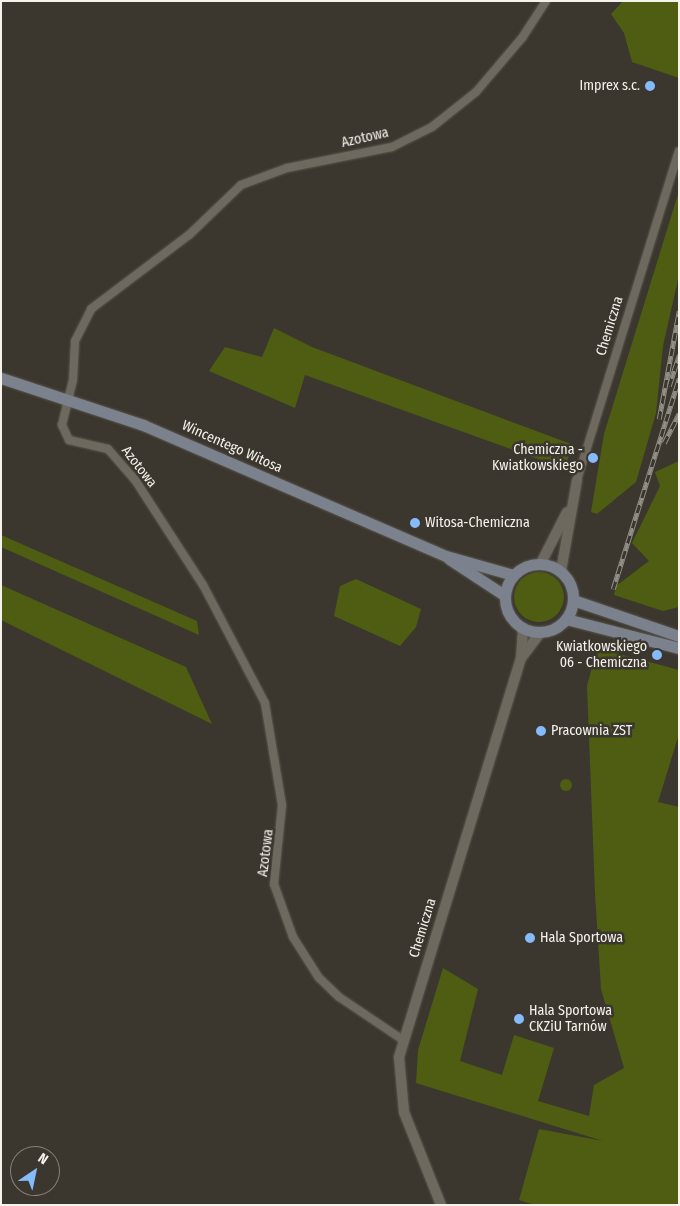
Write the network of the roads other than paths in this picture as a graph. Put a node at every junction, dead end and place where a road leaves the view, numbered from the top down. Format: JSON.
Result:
{"nodes":[{"id":1,"x":546,"y":1,"type":"edge"},
{"id":2,"x":679,"y":151,"type":"edge"},
{"id":3,"x":1,"y":378,"type":"edge"},
{"id":4,"x":68,"y":399,"type":"junction"},
{"id":5,"x":577,"y":480,"type":"joint"},
{"id":6,"x":569,"y":509,"type":"junction"},
{"id":7,"x":446,"y":556,"type":"junction"},
{"id":8,"x":541,"y":563,"type":"junction"},
{"id":9,"x":561,"y":571,"type":"junction"},
{"id":10,"x":513,"y":575,"type":"junction"},
{"id":11,"x":504,"y":595,"type":"junction"},
{"id":12,"x":573,"y":600,"type":"junction"},
{"id":13,"x":566,"y":619,"type":"junction"},
{"id":14,"x":523,"y":629,"type":"junction"},
{"id":15,"x":541,"y":632,"type":"junction"},
{"id":16,"x":679,"y":636,"type":"edge"},
{"id":17,"x":679,"y":648,"type":"edge"},
{"id":18,"x":521,"y":658,"type":"junction"},
{"id":19,"x":403,"y":1040,"type":"junction"},
{"id":20,"x":441,"y":1205,"type":"edge"}],
"edges":[{"from":1,"to":4,"type":"street","name":"Azotowa"},
{"from":2,"to":5,"type":"street","name":"Chemiczna"},
{"from":3,"to":4,"type":"main road","name":"Wincentego Witosa"},
{"from":4,"to":7,"type":"main road","name":"Wincentego Witosa"},
{"from":4,"to":19,"type":"street","name":"Azotowa"},
{"from":5,"to":6,"type":"street","name":"Chemiczna"},
{"from":6,"to":8,"type":"street","name":"Chemiczna"},
{"from":6,"to":9,"type":"street","name":"Chemiczna"},
{"from":7,"to":10,"type":"main road","name":"Wincentego Witosa"},
{"from":7,"to":11,"type":"main road","name":"Wincentego Witosa"},
{"from":8,"to":9,"type":"main road"},
{"from":8,"to":10,"type":"main road"},
{"from":9,"to":12,"type":"main road"},
{"from":10,"to":11,"type":"main road"},
{"from":11,"to":14,"type":"main road"},
{"from":12,"to":13,"type":"main road"},
{"from":12,"to":16,"type":"main road"},
{"from":13,"to":15,"type":"main road"},
{"from":13,"to":17,"type":"main road"},
{"from":14,"to":15,"type":"main road"},
{"from":14,"to":18,"type":"street","name":"Chemiczna"},
{"from":15,"to":18,"type":"street","name":"Chemiczna"},
{"from":18,"to":19,"type":"street","name":"Chemiczna"},
{"from":19,"to":20,"type":"street","name":"Chemiczna"}]}
